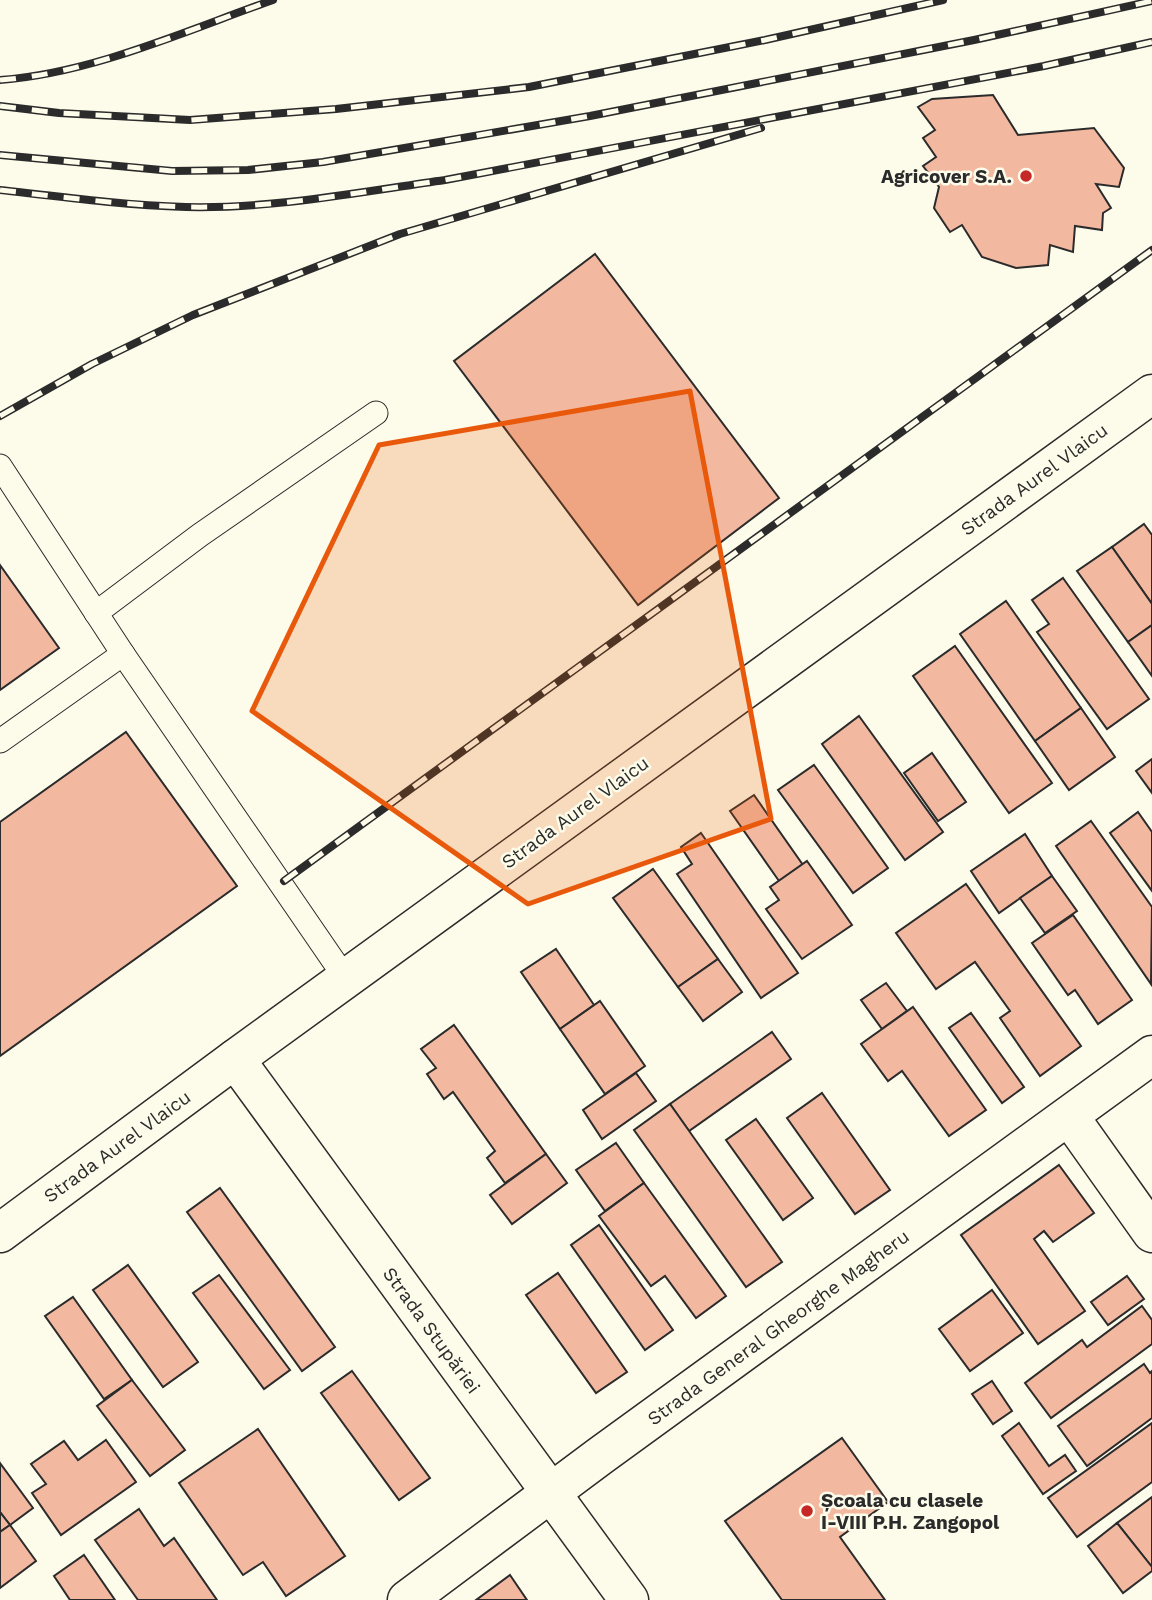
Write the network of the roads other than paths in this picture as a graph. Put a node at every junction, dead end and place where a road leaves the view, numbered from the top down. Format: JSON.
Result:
{"nodes":[{"id":1,"x":1151,"y":397,"type":"edge"},
{"id":2,"x":376,"y":413,"type":"dead end"},
{"id":3,"x":2,"y":476,"type":"edge"},
{"id":4,"x":96,"y":613,"type":"junction"},
{"id":5,"x":123,"y":654,"type":"junction"},
{"id":6,"x":0,"y":741,"type":"edge"},
{"id":7,"x":346,"y":979,"type":"junction"},
{"id":8,"x":1152,"y":1055,"type":"edge"},
{"id":9,"x":235,"y":1059,"type":"junction"},
{"id":10,"x":1069,"y":1116,"type":"junction"},
{"id":11,"x":0,"y":1233,"type":"edge"},
{"id":12,"x":1152,"y":1233,"type":"edge"},
{"id":13,"x":552,"y":1492,"type":"junction"},
{"id":14,"x":407,"y":1600,"type":"edge"},
{"id":15,"x":629,"y":1600,"type":"edge"}],
"edges":[{"from":1,"to":7,"type":"street","name":"Strada Aurel Vlaicu"},
{"from":2,"to":4,"type":"lane"},
{"from":3,"to":4,"type":"lane"},
{"from":4,"to":5,"type":"lane"},
{"from":5,"to":6,"type":"lane"},
{"from":5,"to":7,"type":"lane"},
{"from":7,"to":9,"type":"street","name":"Strada Aurel Vlaicu"},
{"from":8,"to":10,"type":"street","name":"Strada General Gheorghe Magheru"},
{"from":9,"to":11,"type":"street","name":"Strada Aurel Vlaicu"},
{"from":9,"to":13,"type":"street","name":"Strada Stupăriei"},
{"from":10,"to":12,"type":"street"},
{"from":10,"to":13,"type":"street","name":"Strada General Gheorghe Magheru"},
{"from":13,"to":14,"type":"street","name":"Strada General Gheorghe Magheru"},
{"from":13,"to":15,"type":"street","name":"Strada Stupăriei"}]}
